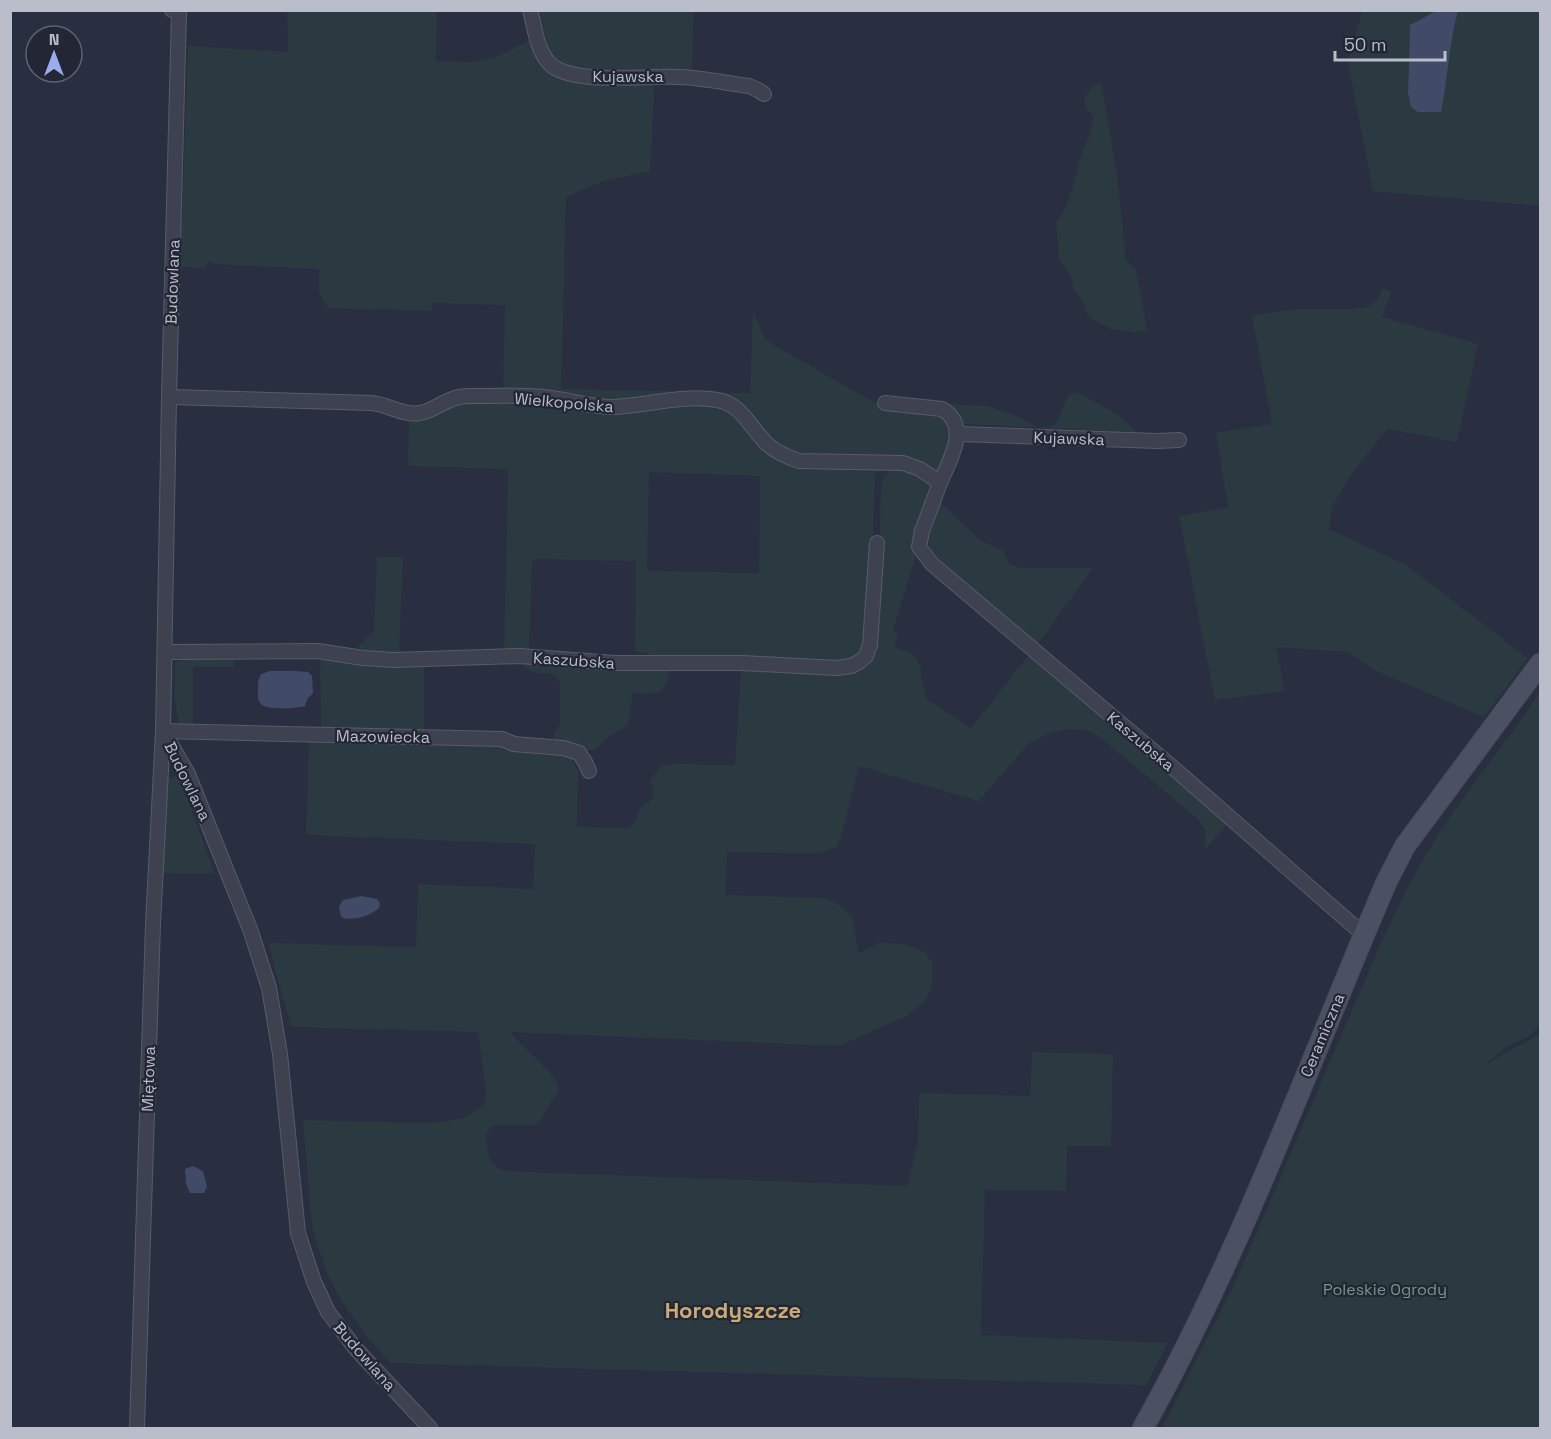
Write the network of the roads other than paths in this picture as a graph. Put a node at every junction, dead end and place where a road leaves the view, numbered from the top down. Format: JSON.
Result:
{"nodes":[{"id":1,"x":530,"y":10,"type":"edge"},
{"id":2,"x":177,"y":11,"type":"edge"},
{"id":3,"x":764,"y":94,"type":"dead end"},
{"id":4,"x":169,"y":397,"type":"junction"},
{"id":5,"x":885,"y":403,"type":"dead end"},
{"id":6,"x":959,"y":434,"type":"junction"},
{"id":7,"x":1179,"y":440,"type":"dead end"},
{"id":8,"x":940,"y":483,"type":"junction"},
{"id":9,"x":877,"y":543,"type":"dead end"},
{"id":10,"x":165,"y":652,"type":"junction"},
{"id":11,"x":1540,"y":664,"type":"edge"},
{"id":12,"x":164,"y":731,"type":"junction"},
{"id":13,"x":589,"y":771,"type":"dead end"},
{"id":14,"x":1364,"y":935,"type":"junction"},
{"id":15,"x":137,"y":1428,"type":"edge"},
{"id":16,"x":430,"y":1428,"type":"edge"},
{"id":17,"x":1143,"y":1428,"type":"edge"}],
"edges":[{"from":1,"to":3,"type":"street","name":"Kujawska"},
{"from":2,"to":4,"type":"street","name":"Budowlana"},
{"from":4,"to":8,"type":"street","name":"Wielkopolska"},
{"from":4,"to":10,"type":"street","name":"Budowlana"},
{"from":5,"to":6,"type":"street"},
{"from":6,"to":7,"type":"street","name":"Kujawska"},
{"from":6,"to":8,"type":"street"},
{"from":8,"to":14,"type":"street","name":"Kaszubska"},
{"from":9,"to":10,"type":"street","name":"Kaszubska"},
{"from":10,"to":12,"type":"street","name":"Budowlana"},
{"from":11,"to":14,"type":"street","name":"Ceramiczna"},
{"from":12,"to":13,"type":"street","name":"Mazowiecka"},
{"from":12,"to":15,"type":"street","name":"Miętowa"},
{"from":12,"to":16,"type":"street","name":"Budowlana"},
{"from":14,"to":17,"type":"street","name":"Ceramiczna"}]}
